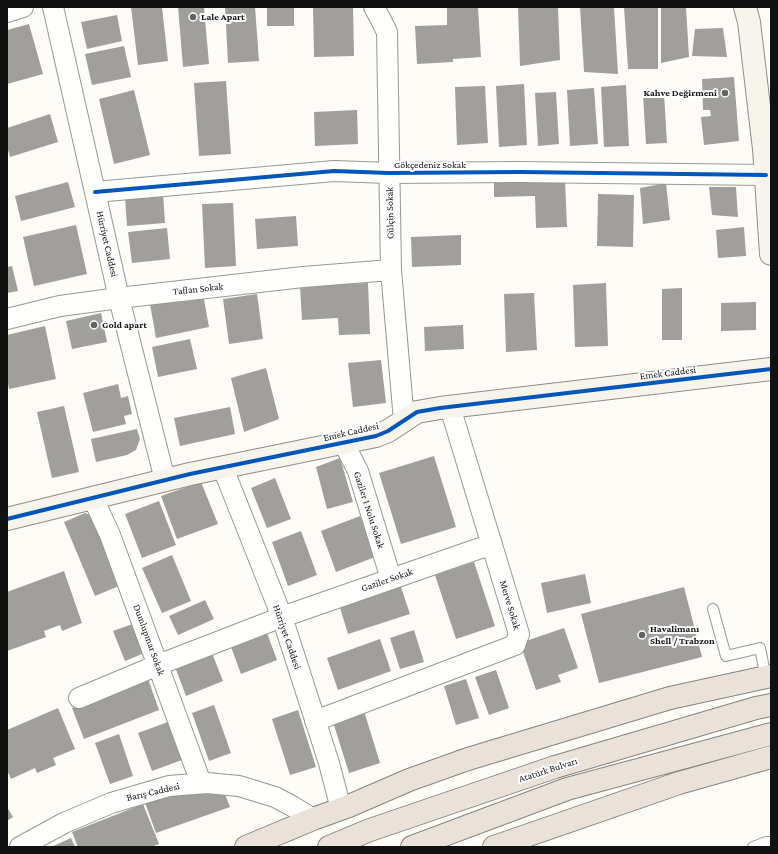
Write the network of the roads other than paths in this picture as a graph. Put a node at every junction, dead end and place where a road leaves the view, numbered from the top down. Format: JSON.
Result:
{"nodes":[{"id":1,"x":22,"y":7,"type":"edge"},
{"id":2,"x":53,"y":7,"type":"edge"},
{"id":3,"x":374,"y":7,"type":"edge"},
{"id":4,"x":745,"y":7,"type":"edge"},
{"id":5,"x":7,"y":12,"type":"edge"},
{"id":6,"x":389,"y":173,"type":"junction"},
{"id":7,"x":766,"y":175,"type":"junction"},
{"id":8,"x":95,"y":192,"type":"junction"},
{"id":9,"x":771,"y":254,"type":"edge"},
{"id":10,"x":391,"y":270,"type":"junction"},
{"id":11,"x":119,"y":298,"type":"junction"},
{"id":12,"x":7,"y":319,"type":"edge"},
{"id":13,"x":771,"y":368,"type":"edge"},
{"id":14,"x":450,"y":406,"type":"junction"},
{"id":15,"x":404,"y":421,"type":"junction"},
{"id":16,"x":343,"y":442,"type":"junction"},
{"id":17,"x":223,"y":468,"type":"junction"},
{"id":18,"x":165,"y":480,"type":"junction"},
{"id":19,"x":93,"y":498,"type":"junction"},
{"id":20,"x":7,"y":519,"type":"edge"},
{"id":21,"x":492,"y":544,"type":"junction"},
{"id":22,"x":391,"y":579,"type":"junction"},
{"id":23,"x":712,"y":609,"type":"dead end"},
{"id":24,"x":282,"y":617,"type":"junction"},
{"id":25,"x":158,"y":665,"type":"junction"},
{"id":26,"x":768,"y":677,"type":"edge"},
{"id":27,"x":79,"y":698,"type":"dead end"},
{"id":28,"x":771,"y":705,"type":"edge"},
{"id":29,"x":315,"y":721,"type":"junction"},
{"id":30,"x":771,"y":734,"type":"edge"},
{"id":31,"x":771,"y":757,"type":"edge"},
{"id":32,"x":201,"y":783,"type":"junction"},
{"id":33,"x":341,"y":809,"type":"junction"},
{"id":34,"x":313,"y":820,"type":"junction"},
{"id":35,"x":771,"y":842,"type":"edge"},
{"id":36,"x":20,"y":847,"type":"edge"},
{"id":37,"x":246,"y":847,"type":"edge"},
{"id":38,"x":329,"y":847,"type":"edge"},
{"id":39,"x":412,"y":847,"type":"edge"},
{"id":40,"x":494,"y":847,"type":"edge"},
{"id":41,"x":753,"y":847,"type":"edge"}],
"edges":[{"from":1,"to":5,"type":"street"},
{"from":2,"to":8,"type":"street","name":"Hürriyet Caddesi"},
{"from":3,"to":6,"type":"street","name":"Gülçin Sokak"},
{"from":4,"to":7,"type":"street"},
{"from":6,"to":7,"type":"street","name":"Gökçedeniz Sokak"},
{"from":6,"to":8,"type":"street","name":"Gökçedeniz Sokak"},
{"from":6,"to":10,"type":"street","name":"Gülçin Sokak"},
{"from":7,"to":9,"type":"street"},
{"from":8,"to":11,"type":"street","name":"Hürriyet Caddesi"},
{"from":10,"to":11,"type":"street","name":"Taflan Sokak"},
{"from":10,"to":15,"type":"street","name":"Gülçin Sokak"},
{"from":11,"to":12,"type":"street","name":"Taflan Sokak"},
{"from":11,"to":18,"type":"street","name":"Hürriyet Caddesi"},
{"from":13,"to":14,"type":"street","name":"Emek Caddesi"},
{"from":14,"to":15,"type":"street","name":"Emek Caddesi"},
{"from":14,"to":21,"type":"street","name":"Merve Sokak"},
{"from":15,"to":16,"type":"street","name":"Emek Caddesi"},
{"from":16,"to":17,"type":"street","name":"Emek Caddesi"},
{"from":16,"to":22,"type":"street","name":"Gaziler 1 Nolu Sokak"},
{"from":17,"to":18,"type":"street","name":"Emek Caddesi"},
{"from":17,"to":24,"type":"street","name":"Hürriyet Caddesi"},
{"from":18,"to":19,"type":"street","name":"Emek Caddesi"},
{"from":19,"to":20,"type":"street","name":"Emek Caddesi"},
{"from":19,"to":25,"type":"street","name":"Dumlupınar Sokak"},
{"from":21,"to":22,"type":"street","name":"Gaziler Sokak"},
{"from":21,"to":29,"type":"street","name":"Merve Sokak"},
{"from":22,"to":24,"type":"street","name":"Gaziler Sokak"},
{"from":23,"to":26,"type":"lane"},
{"from":24,"to":25,"type":"street","name":"Gaziler Sokak"},
{"from":24,"to":29,"type":"street","name":"Hürriyet Caddesi"},
{"from":25,"to":27,"type":"street","name":"Gaziler Sokak"},
{"from":25,"to":32,"type":"street","name":"Dumlupınar Sokak"},
{"from":26,"to":33,"type":"highway"},
{"from":28,"to":38,"type":"highway","name":"Atatürk Bulvarı"},
{"from":29,"to":33,"type":"street","name":"Hürriyet Caddesi"},
{"from":30,"to":39,"type":"highway"},
{"from":31,"to":40,"type":"highway"},
{"from":32,"to":34,"type":"street","name":"Barış Caddesi"},
{"from":32,"to":36,"type":"street","name":"Barış Caddesi"},
{"from":33,"to":34,"type":"highway"},
{"from":34,"to":37,"type":"highway"},
{"from":35,"to":41,"type":"lane"}]}
